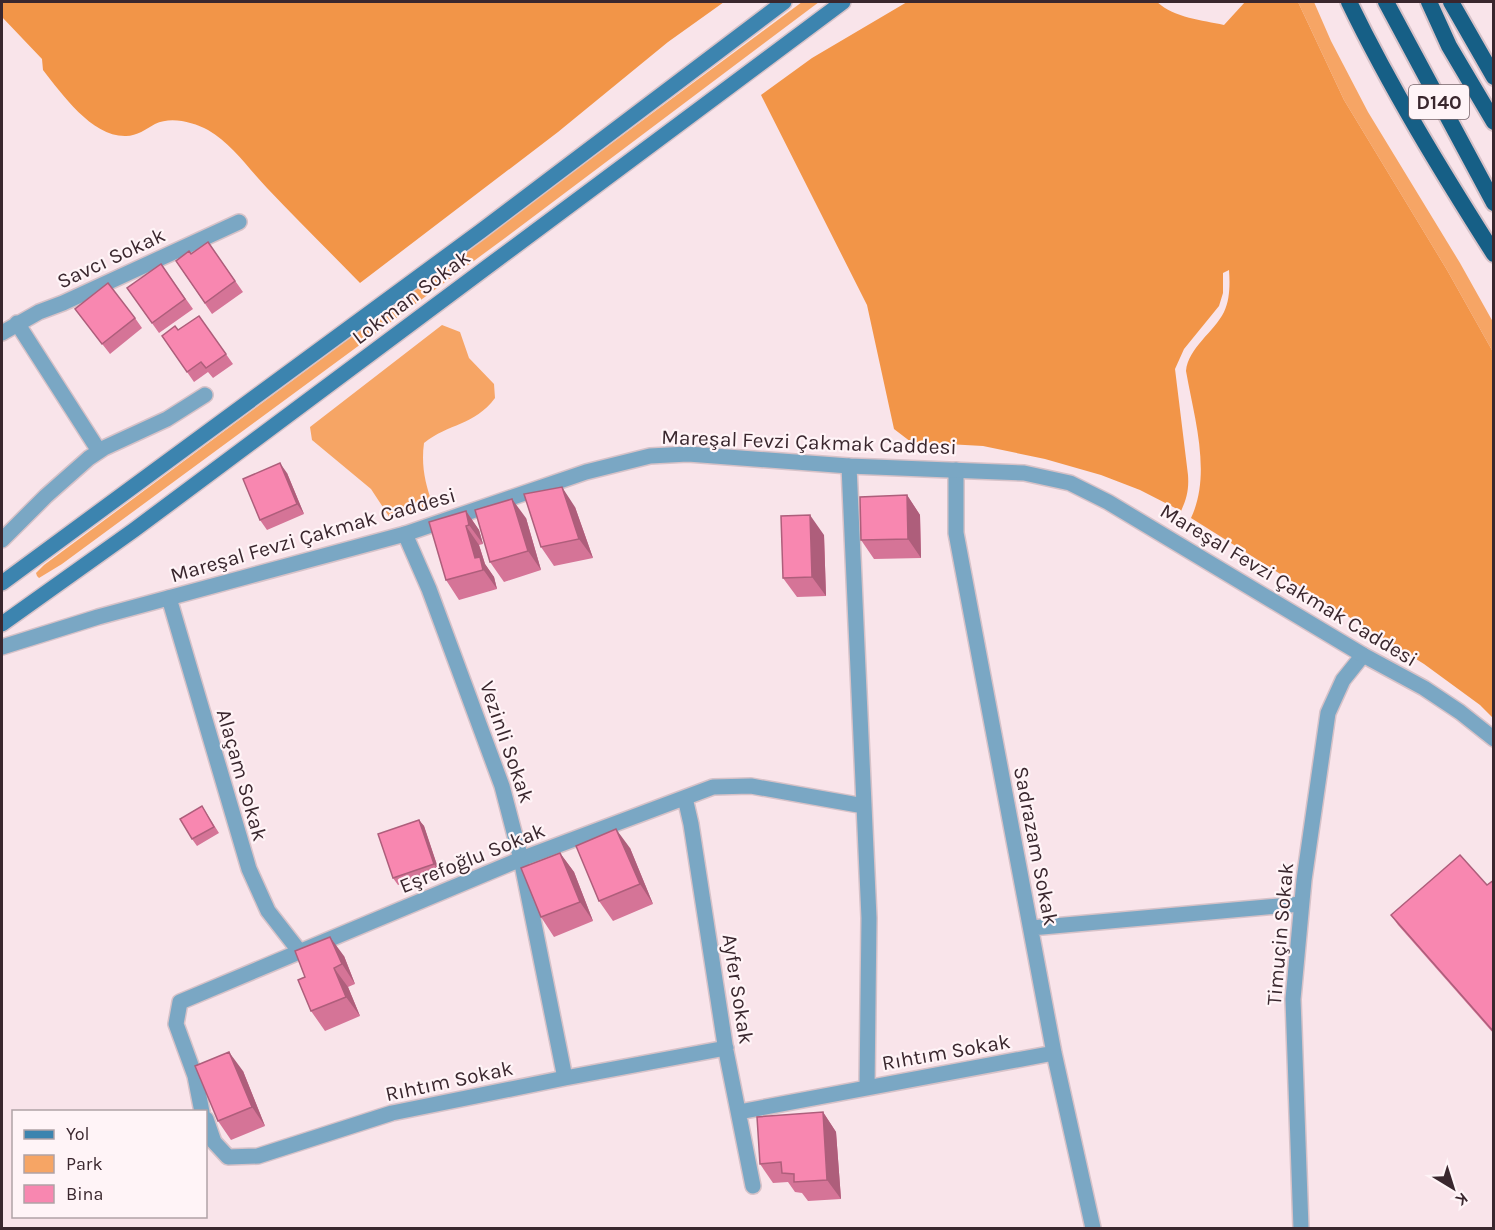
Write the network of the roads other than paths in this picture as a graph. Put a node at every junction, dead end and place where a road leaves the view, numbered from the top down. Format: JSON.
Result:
{"nodes":[{"id":1,"x":784,"y":2,"type":"edge"},
{"id":2,"x":843,"y":2,"type":"edge"},
{"id":3,"x":1348,"y":2,"type":"edge"},
{"id":4,"x":1386,"y":2,"type":"edge"},
{"id":5,"x":1429,"y":2,"type":"edge"},
{"id":6,"x":1452,"y":2,"type":"edge"},
{"id":7,"x":1494,"y":77,"type":"edge"},
{"id":8,"x":1494,"y":122,"type":"edge"},
{"id":9,"x":1494,"y":203,"type":"edge"},
{"id":10,"x":239,"y":222,"type":"dead end"},
{"id":11,"x":1494,"y":254,"type":"edge"},
{"id":12,"x":17,"y":323,"type":"junction"},
{"id":13,"x":2,"y":333,"type":"edge"},
{"id":14,"x":205,"y":395,"type":"dead end"},
{"id":15,"x":99,"y":452,"type":"junction"},
{"id":16,"x":849,"y":466,"type":"junction"},
{"id":17,"x":956,"y":470,"type":"junction"},
{"id":18,"x":405,"y":534,"type":"junction"},
{"id":19,"x":2,"y":540,"type":"edge"},
{"id":20,"x":2,"y":583,"type":"edge"},
{"id":21,"x":169,"y":598,"type":"junction"},
{"id":22,"x":2,"y":624,"type":"edge"},
{"id":23,"x":3,"y":644,"type":"edge"},
{"id":24,"x":1363,"y":655,"type":"junction"},
{"id":25,"x":1494,"y":739,"type":"edge"},
{"id":26,"x":685,"y":798,"type":"junction"},
{"id":27,"x":864,"y":806,"type":"junction"},
{"id":28,"x":521,"y":859,"type":"junction"},
{"id":29,"x":1301,"y":904,"type":"junction"},
{"id":30,"x":1031,"y":928,"type":"junction"},
{"id":31,"x":300,"y":952,"type":"junction"},
{"id":32,"x":726,"y":1048,"type":"junction"},
{"id":33,"x":1054,"y":1053,"type":"junction"},
{"id":34,"x":565,"y":1078,"type":"junction"},
{"id":35,"x":867,"y":1088,"type":"junction"},
{"id":36,"x":202,"y":1110,"type":"edge"},
{"id":37,"x":739,"y":1112,"type":"junction"},
{"id":38,"x":207,"y":1122,"type":"edge"},
{"id":39,"x":753,"y":1186,"type":"dead end"},
{"id":40,"x":1093,"y":1228,"type":"edge"},
{"id":41,"x":1301,"y":1228,"type":"edge"}],
"edges":[{"from":1,"to":20,"type":"main road","name":"Lokman Sokak"},
{"from":2,"to":22,"type":"main road","name":"Lokman Sokak"},
{"from":3,"to":11,"type":"highway"},
{"from":4,"to":9,"type":"highway","number":"D140"},
{"from":5,"to":8,"type":"highway","number":"D140"},
{"from":6,"to":7,"type":"highway"},
{"from":10,"to":12,"type":"street","name":"Savcı Sokak"},
{"from":12,"to":13,"type":"street","name":"Savcı Sokak"},
{"from":12,"to":15,"type":"street"},
{"from":14,"to":15,"type":"street"},
{"from":15,"to":19,"type":"street"},
{"from":16,"to":17,"type":"street","name":"Mareşal Fevzi Çakmak Caddesi"},
{"from":16,"to":18,"type":"street","name":"Mareşal Fevzi Çakmak Caddesi"},
{"from":16,"to":27,"type":"street"},
{"from":17,"to":24,"type":"street","name":"Mareşal Fevzi Çakmak Caddesi"},
{"from":17,"to":30,"type":"street","name":"Sadrazam Sokak"},
{"from":18,"to":21,"type":"street","name":"Mareşal Fevzi Çakmak Caddesi"},
{"from":18,"to":28,"type":"street","name":"Vezinli Sokak"},
{"from":21,"to":23,"type":"street","name":"Mareşal Fevzi Çakmak Caddesi"},
{"from":21,"to":31,"type":"street","name":"Alaçam Sokak"},
{"from":24,"to":25,"type":"street","name":"Mareşal Fevzi Çakmak Caddesi"},
{"from":24,"to":29,"type":"street","name":"Timuçin Sokak"},
{"from":26,"to":27,"type":"street","name":"Eşrefoğlu Sokak"},
{"from":26,"to":28,"type":"street","name":"Eşrefoğlu Sokak"},
{"from":26,"to":32,"type":"street","name":"Ayfer Sokak"},
{"from":27,"to":35,"type":"street"},
{"from":28,"to":31,"type":"street","name":"Eşrefoğlu Sokak"},
{"from":28,"to":34,"type":"street","name":"Vezinli Sokak"},
{"from":29,"to":30,"type":"street"},
{"from":29,"to":41,"type":"street","name":"Timuçin Sokak"},
{"from":30,"to":33,"type":"street","name":"Sadrazam Sokak"},
{"from":31,"to":36,"type":"street","name":"Eşrefoğlu Sokak"},
{"from":32,"to":34,"type":"street","name":"Rıhtım Sokak"},
{"from":32,"to":37,"type":"street","name":"Ayfer Sokak"},
{"from":33,"to":35,"type":"street","name":"Rıhtım Sokak"},
{"from":33,"to":40,"type":"street","name":"Sadrazam Sokak"},
{"from":34,"to":38,"type":"street","name":"Rıhtım Sokak"},
{"from":35,"to":37,"type":"street","name":"Rıhtım Sokak"},
{"from":37,"to":39,"type":"street","name":"Ayfer Sokak"}]}
